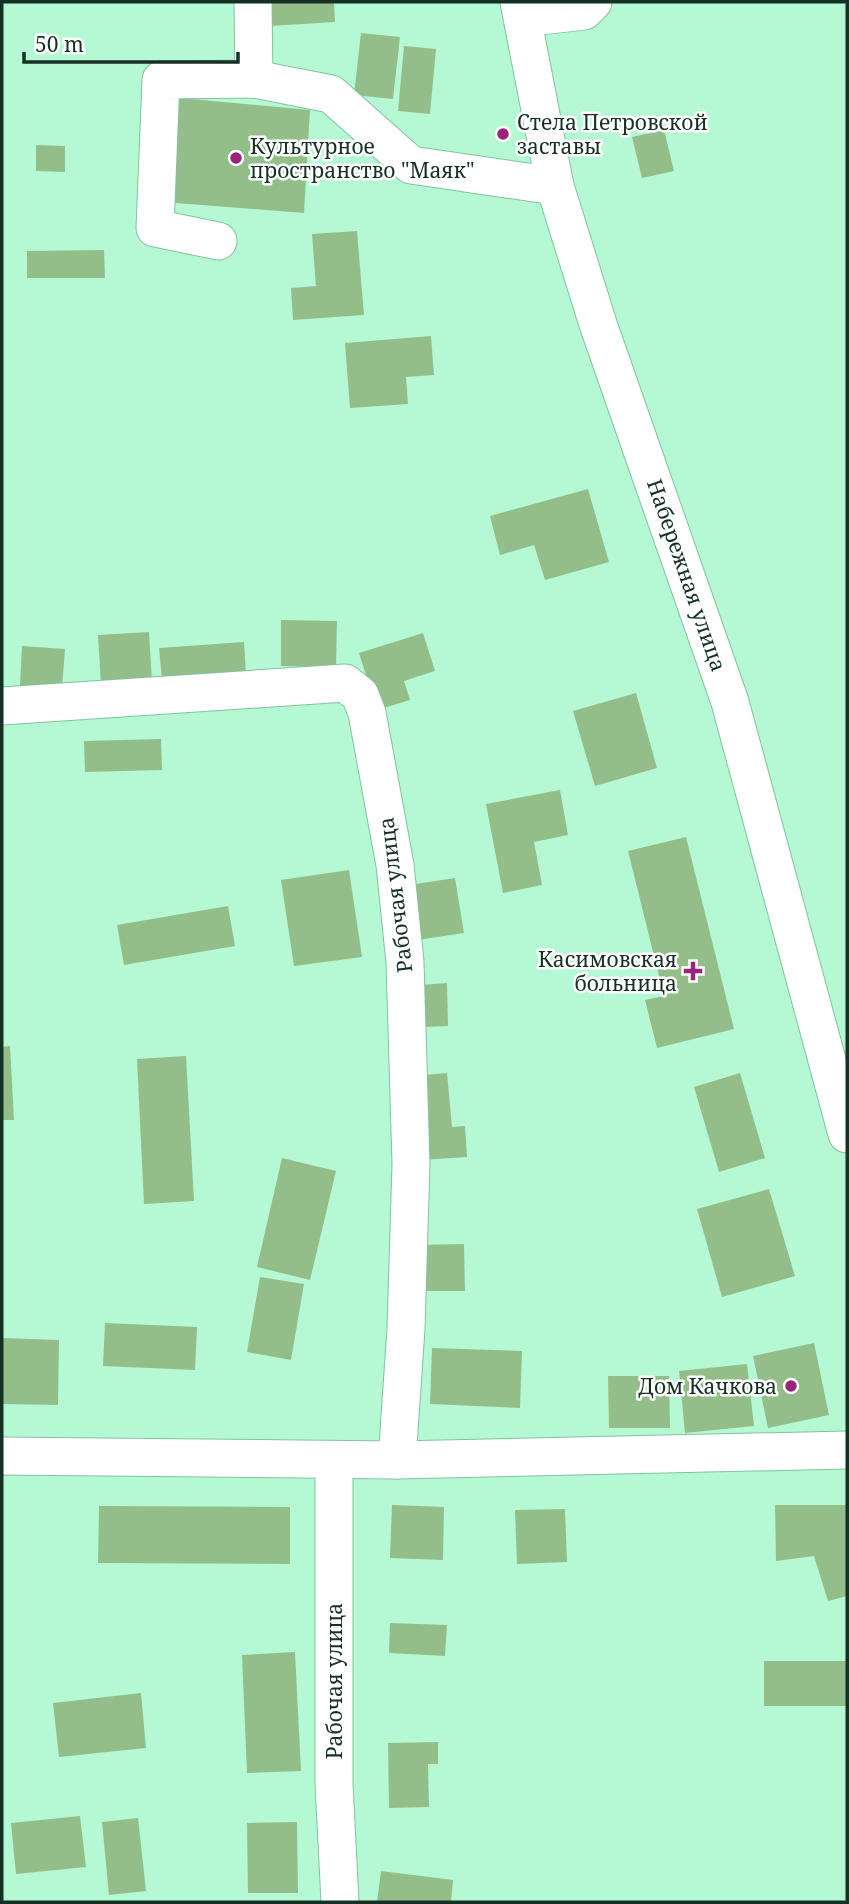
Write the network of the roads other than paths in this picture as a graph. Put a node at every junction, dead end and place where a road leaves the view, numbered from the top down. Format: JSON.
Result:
{"nodes":[{"id":1,"x":253,"y":2,"type":"edge"},
{"id":2,"x":593,"y":2,"type":"edge"},
{"id":3,"x":521,"y":10,"type":"edge"},
{"id":4,"x":254,"y":79,"type":"junction"},
{"id":5,"x":555,"y":186,"type":"junction"},
{"id":6,"x":218,"y":241,"type":"dead end"},
{"id":7,"x":2,"y":706,"type":"edge"},
{"id":8,"x":847,"y":1134,"type":"edge"},
{"id":9,"x":847,"y":1450,"type":"edge"},
{"id":10,"x":2,"y":1456,"type":"edge"},
{"id":11,"x":334,"y":1460,"type":"junction"},
{"id":12,"x":397,"y":1460,"type":"junction"},
{"id":13,"x":340,"y":1902,"type":"edge"}],
"edges":[{"from":1,"to":4,"type":"street"},
{"from":2,"to":3,"type":"street","name":"Набережная улица"},
{"from":3,"to":5,"type":"street","name":"Набережная улица"},
{"from":4,"to":5,"type":"street"},
{"from":4,"to":6,"type":"street"},
{"from":5,"to":8,"type":"street","name":"Набережная улица"},
{"from":7,"to":12,"type":"street","name":"Рабочая улица"},
{"from":9,"to":12,"type":"street"},
{"from":10,"to":11,"type":"street"},
{"from":11,"to":12,"type":"street"},
{"from":11,"to":13,"type":"street","name":"Рабочая улица"}]}
